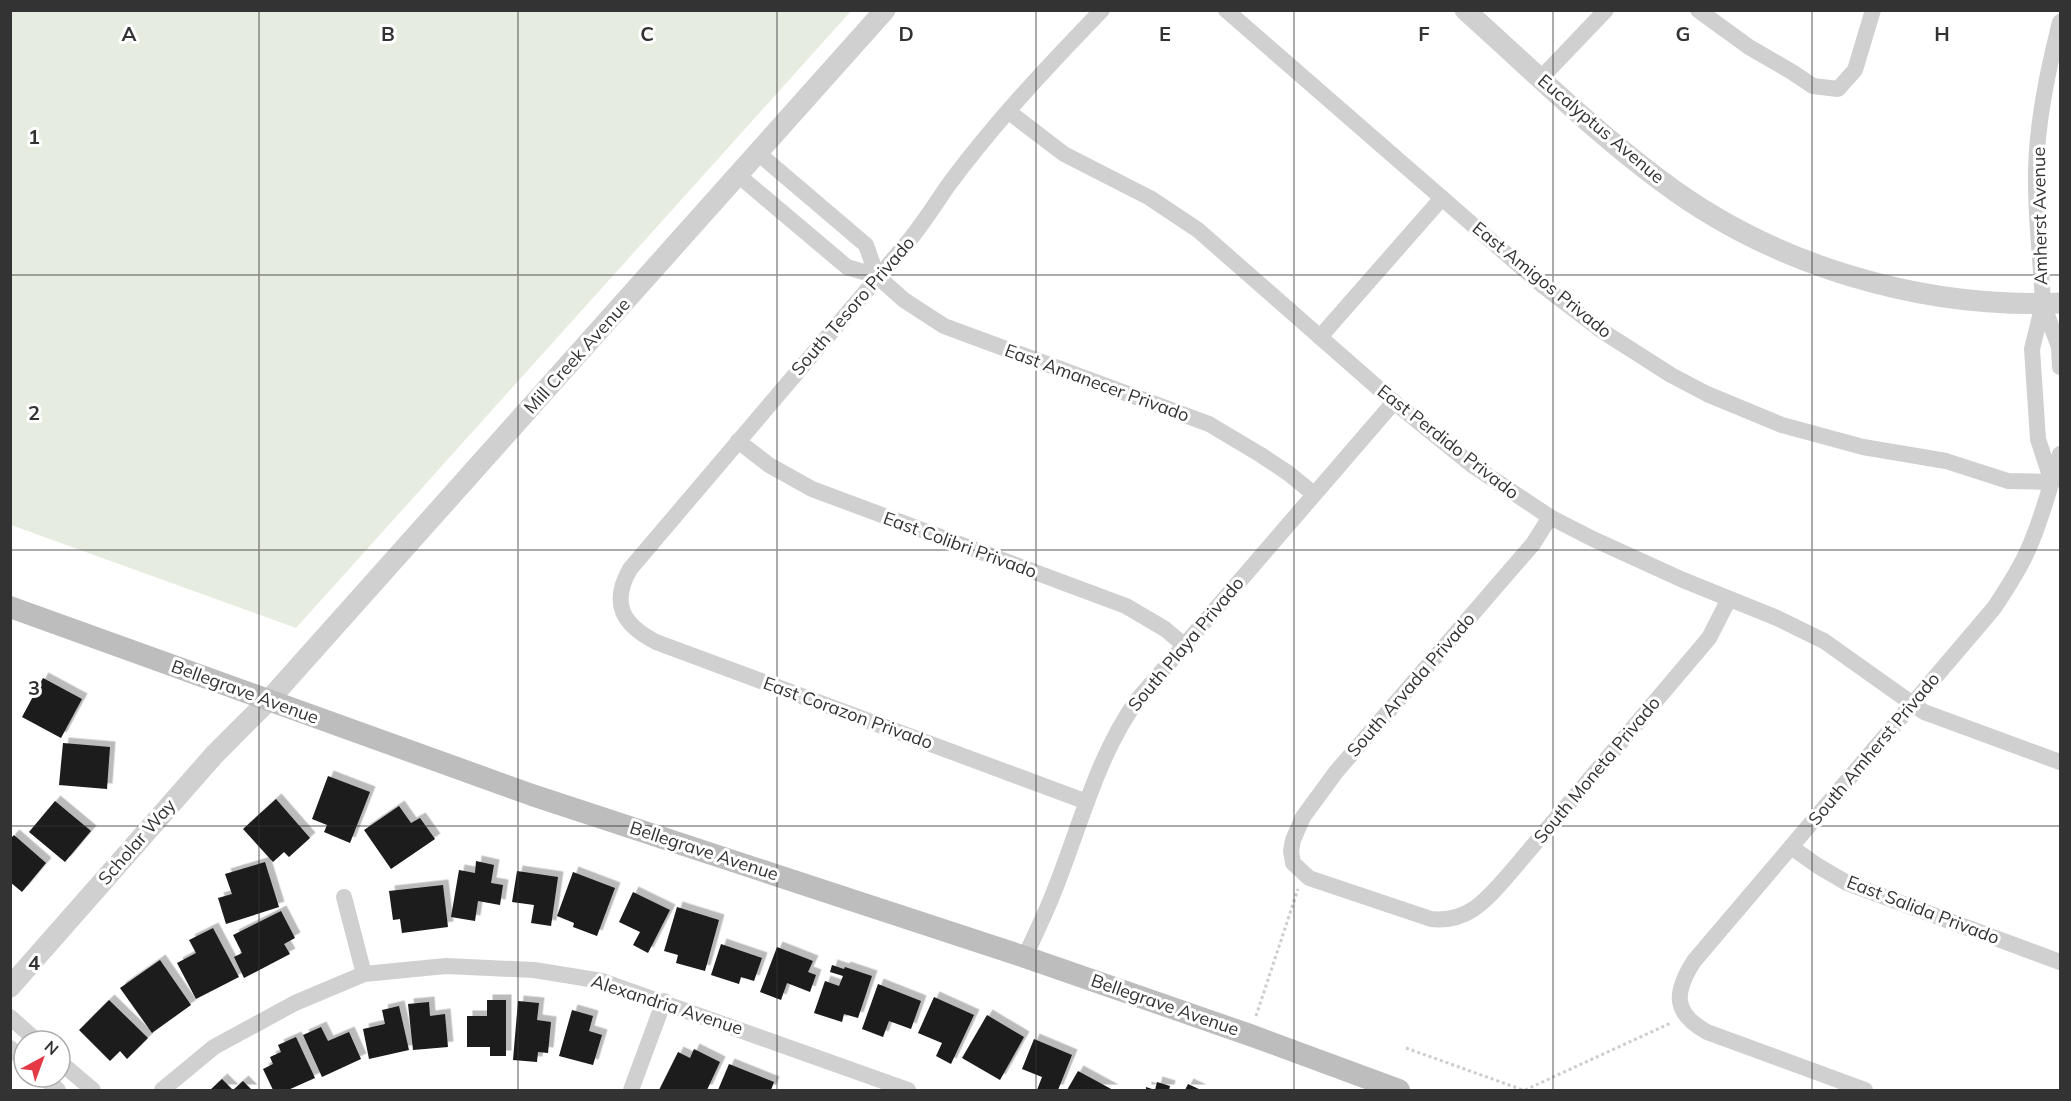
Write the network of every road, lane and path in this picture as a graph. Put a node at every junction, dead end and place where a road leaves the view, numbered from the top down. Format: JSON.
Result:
{"nodes":[{"id":1,"x":885,"y":10,"type":"edge"},
{"id":2,"x":1102,"y":10,"type":"edge"},
{"id":3,"x":1226,"y":10,"type":"edge"},
{"id":4,"x":1465,"y":10,"type":"edge"},
{"id":5,"x":1606,"y":10,"type":"edge"},
{"id":6,"x":1698,"y":10,"type":"edge"},
{"id":7,"x":1873,"y":10,"type":"edge"},
{"id":8,"x":2061,"y":22,"type":"edge"},
{"id":9,"x":1541,"y":78,"type":"junction"},
{"id":10,"x":1009,"y":112,"type":"junction"},
{"id":11,"x":758,"y":153,"type":"junction"},
{"id":12,"x":738,"y":175,"type":"junction"},
{"id":13,"x":1442,"y":198,"type":"junction"},
{"id":14,"x":877,"y":276,"type":"junction"},
{"id":15,"x":2052,"y":303,"type":"edge"},
{"id":16,"x":1320,"y":337,"type":"junction"},
{"id":17,"x":2061,"y":367,"type":"edge"},
{"id":18,"x":1394,"y":402,"type":"junction"},
{"id":19,"x":738,"y":441,"type":"junction"},
{"id":20,"x":2061,"y":454,"type":"edge"},
{"id":21,"x":2052,"y":483,"type":"junction"},
{"id":22,"x":1314,"y":494,"type":"junction"},
{"id":23,"x":1550,"y":517,"type":"junction"},
{"id":24,"x":1729,"y":599,"type":"junction"},
{"id":25,"x":10,"y":607,"type":"edge"},
{"id":26,"x":621,"y":609,"type":"joint"},
{"id":27,"x":1184,"y":645,"type":"junction"},
{"id":28,"x":268,"y":701,"type":"junction"},
{"id":29,"x":1912,"y":705,"type":"junction"},
{"id":30,"x":2061,"y":762,"type":"edge"},
{"id":31,"x":1087,"y":802,"type":"junction"},
{"id":32,"x":1791,"y":847,"type":"junction"},
{"id":33,"x":1298,"y":868,"type":"junction"},
{"id":34,"x":344,"y":897,"type":"dead end"},
{"id":35,"x":1025,"y":957,"type":"junction"},
{"id":36,"x":2061,"y":962,"type":"edge"},
{"id":37,"x":364,"y":974,"type":"junction"},
{"id":38,"x":10,"y":987,"type":"edge"},
{"id":39,"x":664,"y":1002,"type":"junction"},
{"id":40,"x":1683,"y":1010,"type":"junction"},
{"id":41,"x":10,"y":1017,"type":"edge"},
{"id":42,"x":24,"y":1029,"type":"edge"},
{"id":43,"x":1250,"y":1035,"type":"junction"},
{"id":44,"x":1406,"y":1048,"type":"dead end"},
{"id":45,"x":72,"y":1072,"type":"edge"},
{"id":46,"x":93,"y":1090,"type":"edge"},
{"id":47,"x":162,"y":1090,"type":"edge"},
{"id":48,"x":631,"y":1090,"type":"edge"},
{"id":49,"x":908,"y":1090,"type":"edge"},
{"id":50,"x":1399,"y":1090,"type":"edge"},
{"id":51,"x":1524,"y":1090,"type":"edge"},
{"id":52,"x":1865,"y":1090,"type":"edge"}],
"edges":[{"from":1,"to":11,"type":"street","name":"Mill Creek Avenue"},
{"from":2,"to":10,"type":"street","name":"South Tesoro Privado"},
{"from":3,"to":13,"type":"street","name":"East Amigos Privado"},
{"from":4,"to":9,"type":"street","name":"Eucalyptus Avenue"},
{"from":5,"to":9,"type":"street"},
{"from":6,"to":7,"type":"street"},
{"from":8,"to":15,"type":"street","name":"Amherst Avenue"},
{"from":9,"to":15,"type":"street","name":"Eucalyptus Avenue"},
{"from":10,"to":14,"type":"street","name":"South Tesoro Privado"},
{"from":10,"to":16,"type":"street","name":"East Perdido Privado"},
{"from":11,"to":12,"type":"street","name":"Mill Creek Avenue"},
{"from":11,"to":14,"type":"street","name":"East Amanecer Privado"},
{"from":12,"to":14,"type":"street","name":"East Amanecer Privado"},
{"from":12,"to":28,"type":"street","name":"Mill Creek Avenue"},
{"from":13,"to":16,"type":"street"},
{"from":13,"to":21,"type":"street","name":"East Amigos Privado"},
{"from":14,"to":19,"type":"street","name":"South Tesoro Privado"},
{"from":14,"to":22,"type":"street","name":"East Amanecer Privado"},
{"from":15,"to":17,"type":"street"},
{"from":15,"to":21,"type":"street"},
{"from":16,"to":18,"type":"street","name":"East Perdido Privado"},
{"from":18,"to":22,"type":"street","name":"South Playa Privado"},
{"from":18,"to":23,"type":"street","name":"East Perdido Privado"},
{"from":19,"to":26,"type":"street","name":"South Tesoro Privado"},
{"from":19,"to":27,"type":"street","name":"East Colibri Privado"},
{"from":20,"to":21,"type":"street","name":"South Amherst Privado"},
{"from":21,"to":29,"type":"street","name":"South Amherst Privado"},
{"from":22,"to":27,"type":"street","name":"South Playa Privado"},
{"from":23,"to":24,"type":"street","name":"East Perdido Privado"},
{"from":23,"to":33,"type":"street","name":"South Arvada Privado"},
{"from":24,"to":29,"type":"street","name":"East Perdido Privado"},
{"from":24,"to":33,"type":"street","name":"South Moneta Privado"},
{"from":25,"to":28,"type":"main road","name":"Bellegrave Avenue"},
{"from":26,"to":31,"type":"street","name":"East Corazon Privado"},
{"from":27,"to":31,"type":"street","name":"South Playa Privado"},
{"from":28,"to":35,"type":"main road","name":"Bellegrave Avenue"},
{"from":28,"to":38,"type":"street","name":"Scholar Way"},
{"from":29,"to":30,"type":"street","name":"East Perdido Privado"},
{"from":29,"to":32,"type":"street","name":"South Amherst Privado"},
{"from":31,"to":35,"type":"street","name":"South Playa Privado"},
{"from":32,"to":36,"type":"street","name":"East Salida Privado"},
{"from":32,"to":40,"type":"street","name":"South Amherst Privado"},
{"from":33,"to":43,"type":"path"},
{"from":34,"to":37,"type":"street"},
{"from":35,"to":43,"type":"main road","name":"Bellegrave Avenue"},
{"from":37,"to":39,"type":"street","name":"Alexandria Avenue"},
{"from":37,"to":47,"type":"street","name":"Alexandria Avenue"},
{"from":39,"to":48,"type":"street"},
{"from":39,"to":49,"type":"street","name":"Alexandria Avenue"},
{"from":40,"to":51,"type":"path"},
{"from":40,"to":52,"type":"street"},
{"from":41,"to":42,"type":"street"},
{"from":43,"to":50,"type":"main road","name":"Bellegrave Avenue"},
{"from":44,"to":51,"type":"path"},
{"from":45,"to":46,"type":"street"}]}
